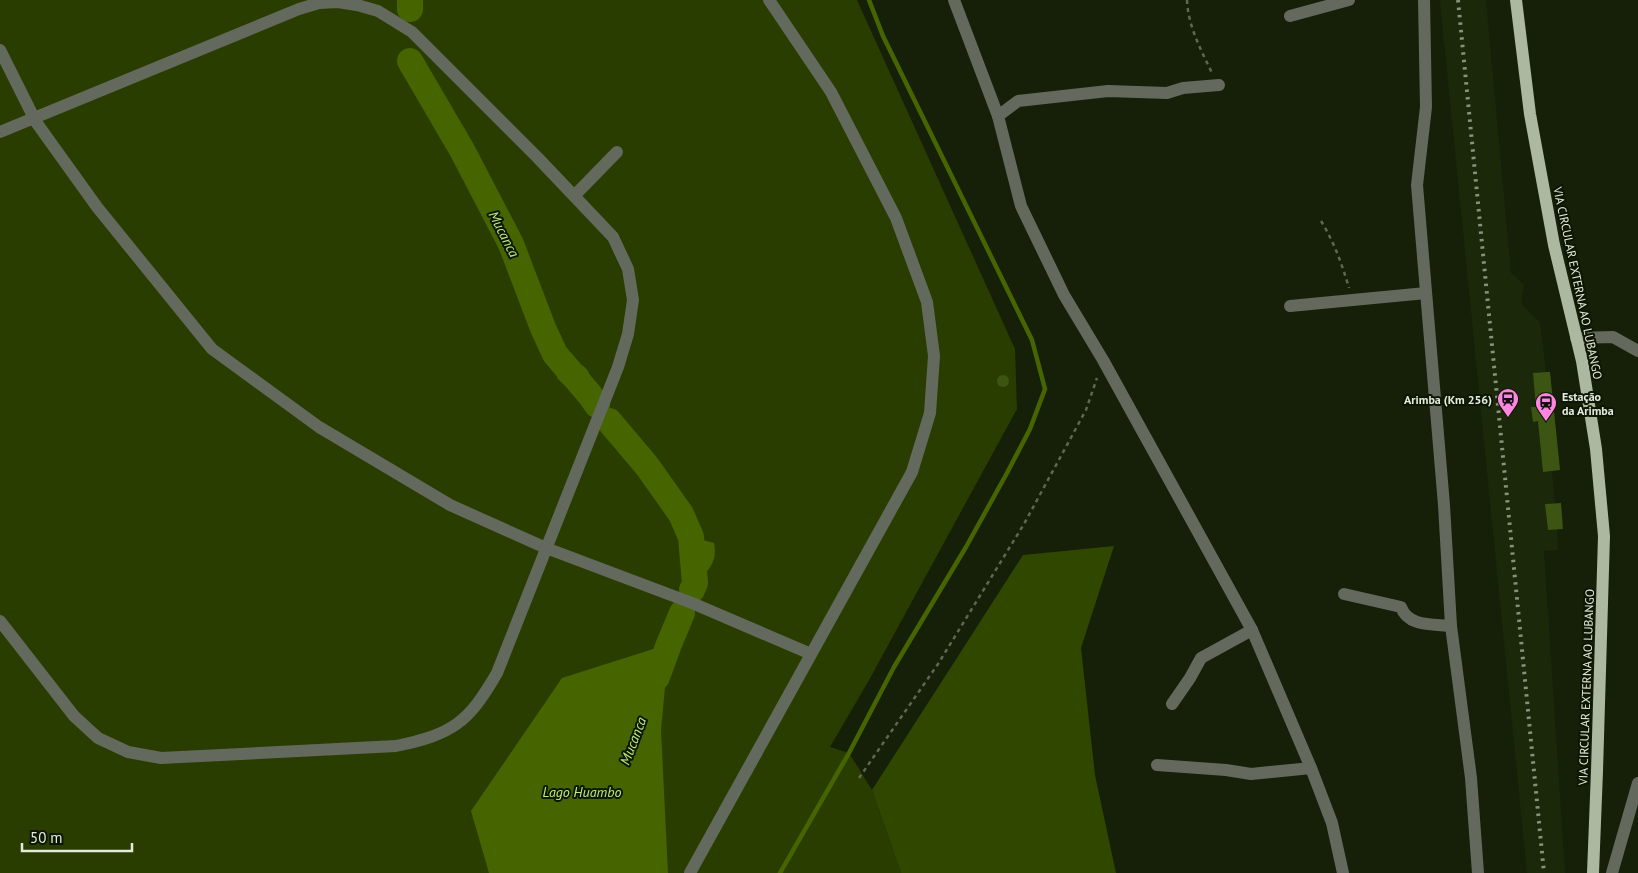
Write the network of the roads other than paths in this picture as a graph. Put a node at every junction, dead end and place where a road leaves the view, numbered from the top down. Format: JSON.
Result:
{"nodes":[{"id":1,"x":769,"y":0,"type":"edge"},
{"id":2,"x":954,"y":0,"type":"edge"},
{"id":3,"x":1350,"y":0,"type":"edge"},
{"id":4,"x":1424,"y":0,"type":"edge"},
{"id":5,"x":1516,"y":0,"type":"edge"},
{"id":6,"x":297,"y":4,"type":"edge"},
{"id":7,"x":1290,"y":16,"type":"dead end"},
{"id":8,"x":0,"y":50,"type":"edge"},
{"id":9,"x":1219,"y":86,"type":"road end"},
{"id":10,"x":998,"y":116,"type":"junction"},
{"id":11,"x":34,"y":118,"type":"junction"},
{"id":12,"x":0,"y":132,"type":"edge"},
{"id":13,"x":617,"y":152,"type":"dead end"},
{"id":14,"x":574,"y":196,"type":"junction"},
{"id":15,"x":1426,"y":293,"type":"junction"},
{"id":16,"x":1290,"y":306,"type":"dead end"},
{"id":17,"x":1576,"y":338,"type":"junction"},
{"id":18,"x":1638,"y":351,"type":"edge"},
{"id":19,"x":546,"y":548,"type":"junction"},
{"id":20,"x":1344,"y":594,"type":"dead end"},
{"id":21,"x":0,"y":621,"type":"edge"},
{"id":22,"x":1451,"y":626,"type":"junction"},
{"id":23,"x":1252,"y":630,"type":"junction"},
{"id":24,"x":811,"y":654,"type":"junction"},
{"id":25,"x":1172,"y":704,"type":"dead end"},
{"id":26,"x":1158,"y":765,"type":"dead end"},
{"id":27,"x":1311,"y":768,"type":"junction"},
{"id":28,"x":1638,"y":783,"type":"edge"},
{"id":29,"x":690,"y":873,"type":"edge"},
{"id":30,"x":1343,"y":873,"type":"edge"},
{"id":31,"x":1478,"y":873,"type":"edge"},
{"id":32,"x":1592,"y":873,"type":"edge"},
{"id":33,"x":1612,"y":873,"type":"edge"}],
"edges":[{"from":1,"to":24,"type":"street"},
{"from":2,"to":10,"type":"street"},
{"from":3,"to":7,"type":"street"},
{"from":4,"to":15,"type":"street"},
{"from":5,"to":17,"type":"main road","name":"VIA CIRCULAR EXTERNA AO LUBANGO"},
{"from":6,"to":11,"type":"street"},
{"from":6,"to":14,"type":"street"},
{"from":8,"to":11,"type":"street"},
{"from":9,"to":10,"type":"street"},
{"from":10,"to":23,"type":"street"},
{"from":11,"to":12,"type":"street"},
{"from":11,"to":19,"type":"street"},
{"from":13,"to":14,"type":"street"},
{"from":14,"to":19,"type":"street"},
{"from":15,"to":16,"type":"street"},
{"from":15,"to":22,"type":"street"},
{"from":17,"to":18,"type":"street"},
{"from":17,"to":32,"type":"main road","name":"VIA CIRCULAR EXTERNA AO LUBANGO"},
{"from":19,"to":21,"type":"street"},
{"from":19,"to":24,"type":"street"},
{"from":20,"to":22,"type":"street"},
{"from":22,"to":31,"type":"street"},
{"from":23,"to":25,"type":"street"},
{"from":23,"to":27,"type":"street"},
{"from":24,"to":29,"type":"street"},
{"from":26,"to":27,"type":"street"},
{"from":27,"to":30,"type":"street"},
{"from":28,"to":33,"type":"street"}]}
